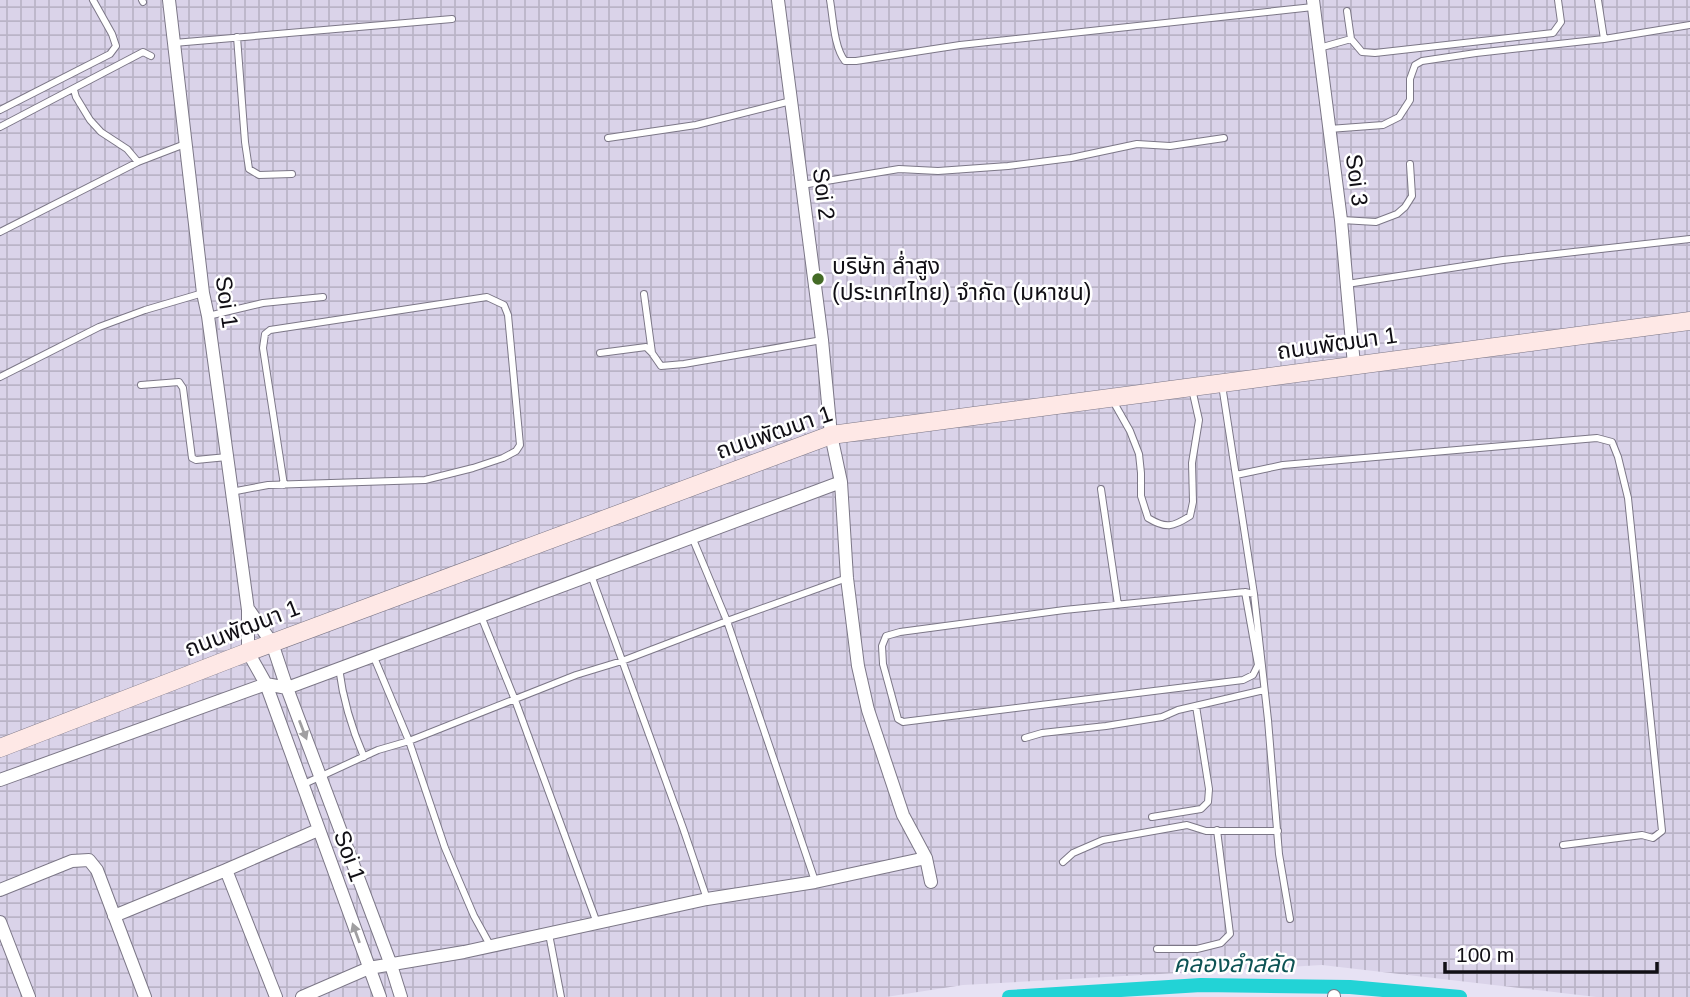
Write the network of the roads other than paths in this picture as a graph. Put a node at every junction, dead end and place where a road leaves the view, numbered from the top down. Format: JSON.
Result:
{"nodes":[{"id":1,"x":93,"y":0,"type":"edge"},
{"id":2,"x":169,"y":0,"type":"edge"},
{"id":3,"x":778,"y":0,"type":"edge"},
{"id":4,"x":830,"y":0,"type":"edge"},
{"id":5,"x":1558,"y":0,"type":"edge"},
{"id":6,"x":1598,"y":0,"type":"edge"},
{"id":7,"x":1313,"y":3,"type":"edge"},
{"id":8,"x":1348,"y":11,"type":"dead end"},
{"id":9,"x":452,"y":19,"type":"dead end"},
{"id":10,"x":1690,"y":25,"type":"edge"},
{"id":11,"x":237,"y":37,"type":"junction"},
{"id":12,"x":1351,"y":39,"type":"junction"},
{"id":13,"x":1604,"y":39,"type":"junction"},
{"id":14,"x":174,"y":43,"type":"junction"},
{"id":15,"x":1319,"y":48,"type":"junction"},
{"id":16,"x":151,"y":56,"type":"dead end"},
{"id":17,"x":74,"y":90,"type":"junction"},
{"id":18,"x":791,"y":101,"type":"junction"},
{"id":19,"x":0,"y":110,"type":"edge"},
{"id":20,"x":0,"y":127,"type":"edge"},
{"id":21,"x":1329,"y":129,"type":"junction"},
{"id":22,"x":608,"y":138,"type":"dead end"},
{"id":23,"x":1224,"y":138,"type":"dead end"},
{"id":24,"x":187,"y":143,"type":"junction"},
{"id":25,"x":138,"y":162,"type":"junction"},
{"id":26,"x":1410,"y":164,"type":"dead end"},
{"id":27,"x":292,"y":174,"type":"dead end"},
{"id":28,"x":802,"y":185,"type":"junction"},
{"id":29,"x":1341,"y":220,"type":"junction"},
{"id":30,"x":0,"y":232,"type":"edge"},
{"id":31,"x":1690,"y":239,"type":"edge"},
{"id":32,"x":1347,"y":284,"type":"junction"},
{"id":33,"x":203,"y":293,"type":"junction"},
{"id":34,"x":645,"y":294,"type":"dead end"},
{"id":35,"x":323,"y":297,"type":"dead end"},
{"id":36,"x":208,"y":316,"type":"junction"},
{"id":37,"x":1690,"y":321,"type":"edge"},
{"id":38,"x":822,"y":340,"type":"junction"},
{"id":39,"x":600,"y":353,"type":"dead end"},
{"id":40,"x":652,"y":353,"type":"junction"},
{"id":41,"x":1354,"y":365,"type":"junction"},
{"id":42,"x":0,"y":377,"type":"edge"},
{"id":43,"x":1221,"y":383,"type":"junction"},
{"id":44,"x":141,"y":385,"type":"dead end"},
{"id":45,"x":1192,"y":387,"type":"junction"},
{"id":46,"x":1111,"y":398,"type":"junction"},
{"id":47,"x":831,"y":435,"type":"junction"},
{"id":48,"x":227,"y":457,"type":"junction"},
{"id":49,"x":1236,"y":475,"type":"junction"},
{"id":50,"x":841,"y":482,"type":"junction"},
{"id":51,"x":284,"y":485,"type":"junction"},
{"id":52,"x":1101,"y":489,"type":"dead end"},
{"id":53,"x":231,"y":492,"type":"junction"},
{"id":54,"x":692,"y":537,"type":"junction"},
{"id":55,"x":592,"y":575,"type":"junction"},
{"id":56,"x":847,"y":578,"type":"junction"},
{"id":57,"x":1245,"y":592,"type":"junction"},
{"id":58,"x":1254,"y":594,"type":"junction"},
{"id":59,"x":1118,"y":605,"type":"junction"},
{"id":60,"x":248,"y":610,"type":"junction"},
{"id":61,"x":481,"y":616,"type":"junction"},
{"id":62,"x":727,"y":621,"type":"junction"},
{"id":63,"x":272,"y":643,"type":"junction"},
{"id":64,"x":248,"y":652,"type":"junction"},
{"id":65,"x":373,"y":655,"type":"junction"},
{"id":66,"x":622,"y":661,"type":"junction"},
{"id":67,"x":339,"y":668,"type":"junction"},
{"id":68,"x":266,"y":684,"type":"junction"},
{"id":69,"x":287,"y":688,"type":"junction"},
{"id":70,"x":1264,"y":690,"type":"junction"},
{"id":71,"x":515,"y":700,"type":"junction"},
{"id":72,"x":1196,"y":706,"type":"junction"},
{"id":73,"x":1025,"y":738,"type":"dead end"},
{"id":74,"x":409,"y":741,"type":"junction"},
{"id":75,"x":0,"y":748,"type":"edge"},
{"id":76,"x":364,"y":757,"type":"junction"},
{"id":77,"x":321,"y":777,"type":"junction"},
{"id":78,"x":0,"y":780,"type":"edge"},
{"id":79,"x":304,"y":784,"type":"junction"},
{"id":80,"x":1152,"y":817,"type":"dead end"},
{"id":81,"x":318,"y":830,"type":"junction"},
{"id":82,"x":1217,"y":830,"type":"junction"},
{"id":83,"x":1278,"y":831,"type":"junction"},
{"id":84,"x":1563,"y":845,"type":"dead end"},
{"id":85,"x":926,"y":858,"type":"junction"},
{"id":86,"x":1063,"y":862,"type":"dead end"},
{"id":87,"x":226,"y":870,"type":"junction"},
{"id":88,"x":815,"y":881,"type":"junction"},
{"id":89,"x":931,"y":882,"type":"dead end"},
{"id":90,"x":0,"y":890,"type":"edge"},
{"id":91,"x":707,"y":899,"type":"junction"},
{"id":92,"x":114,"y":916,"type":"junction"},
{"id":93,"x":1290,"y":919,"type":"dead end"},
{"id":94,"x":0,"y":922,"type":"edge"},
{"id":95,"x":597,"y":923,"type":"junction"},
{"id":96,"x":549,"y":934,"type":"junction"},
{"id":97,"x":490,"y":946,"type":"junction"},
{"id":98,"x":1157,"y":949,"type":"dead end"},
{"id":99,"x":391,"y":965,"type":"junction"},
{"id":100,"x":369,"y":968,"type":"junction"},
{"id":101,"x":29,"y":997,"type":"edge"},
{"id":102,"x":145,"y":997,"type":"edge"},
{"id":103,"x":276,"y":997,"type":"edge"},
{"id":104,"x":302,"y":997,"type":"edge"},
{"id":105,"x":380,"y":997,"type":"edge"},
{"id":106,"x":401,"y":997,"type":"edge"},
{"id":107,"x":561,"y":997,"type":"edge"}],
"edges":[{"from":1,"to":19,"type":"lane"},
{"from":2,"to":14,"type":"street","name":"Soi 1"},
{"from":3,"to":18,"type":"street","name":"Soi 2"},
{"from":4,"to":7,"type":"lane"},
{"from":5,"to":12,"type":"lane"},
{"from":6,"to":13,"type":"lane"},
{"from":7,"to":15,"type":"street","name":"Soi 3"},
{"from":8,"to":12,"type":"lane"},
{"from":9,"to":11,"type":"lane"},
{"from":10,"to":13,"type":"lane"},
{"from":11,"to":14,"type":"lane"},
{"from":11,"to":27,"type":"lane"},
{"from":12,"to":15,"type":"lane"},
{"from":13,"to":21,"type":"lane"},
{"from":14,"to":24,"type":"street","name":"Soi 1"},
{"from":15,"to":21,"type":"street","name":"Soi 3"},
{"from":16,"to":17,"type":"lane"},
{"from":17,"to":20,"type":"lane"},
{"from":17,"to":25,"type":"lane"},
{"from":18,"to":22,"type":"lane"},
{"from":18,"to":28,"type":"street","name":"Soi 2"},
{"from":21,"to":29,"type":"street","name":"Soi 3"},
{"from":23,"to":28,"type":"lane"},
{"from":24,"to":25,"type":"lane"},
{"from":24,"to":33,"type":"street","name":"Soi 1"},
{"from":25,"to":30,"type":"lane"},
{"from":26,"to":29,"type":"lane"},
{"from":28,"to":38,"type":"street","name":"Soi 2"},
{"from":29,"to":32,"type":"street","name":"Soi 3"},
{"from":31,"to":32,"type":"lane"},
{"from":32,"to":41,"type":"street","name":"Soi 3"},
{"from":33,"to":36,"type":"street","name":"Soi 1"},
{"from":33,"to":42,"type":"lane"},
{"from":34,"to":40,"type":"lane"},
{"from":35,"to":36,"type":"lane"},
{"from":36,"to":48,"type":"street","name":"Soi 1"},
{"from":37,"to":41,"type":"main road","name":"ถนนพัฒนา 1"},
{"from":38,"to":40,"type":"lane"},
{"from":38,"to":47,"type":"street","name":"Soi 2"},
{"from":39,"to":40,"type":"lane"},
{"from":41,"to":43,"type":"main road","name":"ถนนพัฒนา 1"},
{"from":43,"to":45,"type":"main road","name":"ถนนพัฒนา 1"},
{"from":43,"to":49,"type":"lane"},
{"from":44,"to":48,"type":"lane"},
{"from":45,"to":46,"type":"main road","name":"ถนนพัฒนา 1"},
{"from":45,"to":46,"type":"lane"},
{"from":46,"to":47,"type":"main road","name":"ถนนพัฒนา 1"},
{"from":47,"to":50,"type":"street","name":"Soi 2"},
{"from":47,"to":63,"type":"main road","name":"ถนนพัฒนา 1"},
{"from":48,"to":53,"type":"street","name":"Soi 1"},
{"from":49,"to":58,"type":"lane"},
{"from":49,"to":84,"type":"lane"},
{"from":50,"to":54,"type":"street"},
{"from":50,"to":56,"type":"street","name":"Soi 2"},
{"from":51,"to":51,"type":"lane"},
{"from":51,"to":53,"type":"lane"},
{"from":52,"to":59,"type":"lane"},
{"from":53,"to":60,"type":"street","name":"Soi 1"},
{"from":54,"to":55,"type":"street"},
{"from":54,"to":62,"type":"lane"},
{"from":55,"to":61,"type":"street"},
{"from":55,"to":66,"type":"lane"},
{"from":56,"to":62,"type":"lane"},
{"from":56,"to":85,"type":"street","name":"Soi 2"},
{"from":57,"to":58,"type":"lane"},
{"from":57,"to":59,"type":"lane"},
{"from":57,"to":59,"type":"lane"},
{"from":58,"to":70,"type":"lane"},
{"from":60,"to":63,"type":"street","name":"Soi 1"},
{"from":60,"to":64,"type":"street","name":"Soi 1"},
{"from":61,"to":65,"type":"street"},
{"from":61,"to":71,"type":"lane"},
{"from":62,"to":66,"type":"lane"},
{"from":62,"to":88,"type":"lane"},
{"from":63,"to":64,"type":"main road","name":"ถนนพัฒนา 1"},
{"from":63,"to":69,"type":"street","name":"Soi 1"},
{"from":64,"to":68,"type":"street","name":"Soi 1"},
{"from":64,"to":75,"type":"main road","name":"ถนนพัฒนา 1"},
{"from":65,"to":67,"type":"street"},
{"from":65,"to":74,"type":"lane"},
{"from":66,"to":71,"type":"lane"},
{"from":66,"to":91,"type":"lane"},
{"from":67,"to":69,"type":"street"},
{"from":67,"to":76,"type":"lane"},
{"from":68,"to":69,"type":"street"},
{"from":68,"to":78,"type":"street"},
{"from":68,"to":79,"type":"street","name":"Soi 1"},
{"from":69,"to":77,"type":"street","name":"Soi 1","one_way":true},
{"from":70,"to":72,"type":"lane"},
{"from":70,"to":83,"type":"lane"},
{"from":71,"to":74,"type":"lane"},
{"from":71,"to":95,"type":"lane"},
{"from":72,"to":73,"type":"lane"},
{"from":72,"to":80,"type":"lane"},
{"from":74,"to":76,"type":"lane"},
{"from":74,"to":97,"type":"lane"},
{"from":76,"to":77,"type":"lane"},
{"from":77,"to":79,"type":"lane"},
{"from":77,"to":99,"type":"street","name":"Soi 1"},
{"from":79,"to":81,"type":"street","name":"Soi 1"},
{"from":81,"to":87,"type":"street"},
{"from":100,"to":81,"type":"street","name":"Soi 1","one_way":true},
{"from":82,"to":83,"type":"lane"},
{"from":82,"to":86,"type":"lane"},
{"from":82,"to":98,"type":"lane"},
{"from":83,"to":93,"type":"lane"},
{"from":85,"to":88,"type":"street"},
{"from":85,"to":89,"type":"street","name":"Soi 2"},
{"from":87,"to":92,"type":"street"},
{"from":87,"to":103,"type":"street"},
{"from":88,"to":91,"type":"street"},
{"from":90,"to":92,"type":"street"},
{"from":91,"to":95,"type":"street"},
{"from":92,"to":102,"type":"street"},
{"from":94,"to":101,"type":"street"},
{"from":95,"to":96,"type":"street"},
{"from":96,"to":97,"type":"street"},
{"from":96,"to":107,"type":"lane"},
{"from":97,"to":99,"type":"street"},
{"from":99,"to":100,"type":"street"},
{"from":99,"to":106,"type":"street","name":"Soi 1"},
{"from":100,"to":104,"type":"street"},
{"from":100,"to":105,"type":"street","name":"Soi 1"}]}
